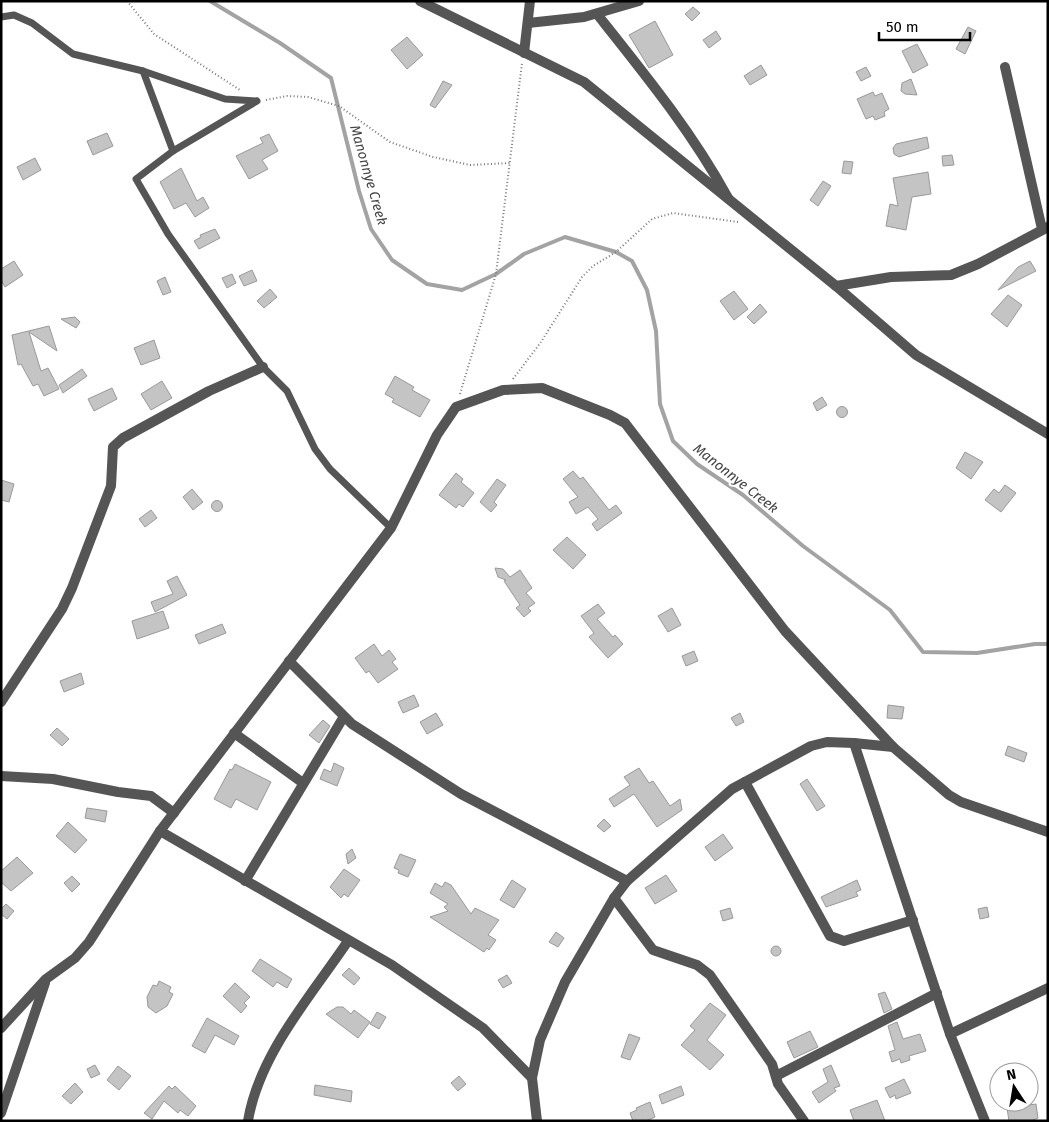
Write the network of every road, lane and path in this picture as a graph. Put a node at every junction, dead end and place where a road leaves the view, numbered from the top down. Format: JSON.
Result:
{"nodes":[{"id":1,"x":127,"y":1,"type":"edge"},
{"id":2,"x":420,"y":1,"type":"edge"},
{"id":3,"x":530,"y":1,"type":"edge"},
{"id":4,"x":639,"y":1,"type":"edge"},
{"id":5,"x":597,"y":14,"type":"junction"},
{"id":6,"x":1,"y":17,"type":"edge"},
{"id":7,"x":528,"y":23,"type":"junction"},
{"id":8,"x":524,"y":53,"type":"junction"},
{"id":9,"x":1005,"y":67,"type":"dead end"},
{"id":10,"x":143,"y":71,"type":"junction"},
{"id":11,"x":241,"y":91,"type":"dead end"},
{"id":12,"x":257,"y":101,"type":"junction"},
{"id":13,"x":173,"y":151,"type":"junction"},
{"id":14,"x":510,"y":163,"type":"junction"},
{"id":15,"x":729,"y":201,"type":"junction"},
{"id":16,"x":741,"y":222,"type":"dead end"},
{"id":17,"x":1045,"y":228,"type":"edge"},
{"id":18,"x":836,"y":286,"type":"junction"},
{"id":19,"x":263,"y":367,"type":"junction"},
{"id":20,"x":504,"y":390,"type":"junction"},
{"id":21,"x":456,"y":407,"type":"junction"},
{"id":22,"x":1048,"y":434,"type":"edge"},
{"id":23,"x":391,"y":528,"type":"junction"},
{"id":24,"x":289,"y":661,"type":"junction"},
{"id":25,"x":1,"y":702,"type":"edge"},
{"id":26,"x":343,"y":718,"type":"junction"},
{"id":27,"x":234,"y":733,"type":"junction"},
{"id":28,"x":854,"y":743,"type":"junction"},
{"id":29,"x":893,"y":747,"type":"junction"},
{"id":30,"x":1,"y":776,"type":"edge"},
{"id":31,"x":745,"y":782,"type":"junction"},
{"id":32,"x":303,"y":783,"type":"junction"},
{"id":33,"x":174,"y":813,"type":"junction"},
{"id":34,"x":160,"y":831,"type":"junction"},
{"id":35,"x":1048,"y":832,"type":"edge"},
{"id":36,"x":245,"y":881,"type":"junction"},
{"id":37,"x":628,"y":881,"type":"junction"},
{"id":38,"x":614,"y":898,"type":"junction"},
{"id":39,"x":912,"y":920,"type":"junction"},
{"id":40,"x":348,"y":941,"type":"junction"},
{"id":41,"x":46,"y":979,"type":"junction"},
{"id":42,"x":1048,"y":988,"type":"edge"},
{"id":43,"x":937,"y":993,"type":"junction"},
{"id":44,"x":1,"y":1028,"type":"edge"},
{"id":45,"x":950,"y":1034,"type":"junction"},
{"id":46,"x":776,"y":1076,"type":"junction"},
{"id":47,"x":532,"y":1078,"type":"junction"},
{"id":48,"x":1,"y":1113,"type":"edge"},
{"id":49,"x":248,"y":1121,"type":"edge"},
{"id":50,"x":537,"y":1121,"type":"edge"},
{"id":51,"x":804,"y":1121,"type":"edge"},
{"id":52,"x":985,"y":1121,"type":"edge"}],
"edges":[{"from":1,"to":11,"type":"path"},
{"from":2,"to":8,"type":"street"},
{"from":3,"to":7,"type":"street"},
{"from":4,"to":5,"type":"street"},
{"from":5,"to":7,"type":"street"},
{"from":5,"to":15,"type":"street"},
{"from":6,"to":10,"type":"lane"},
{"from":7,"to":8,"type":"street"},
{"from":8,"to":14,"type":"path"},
{"from":8,"to":15,"type":"street"},
{"from":9,"to":17,"type":"street"},
{"from":10,"to":12,"type":"lane"},
{"from":10,"to":13,"type":"lane"},
{"from":12,"to":13,"type":"lane"},
{"from":12,"to":14,"type":"path"},
{"from":13,"to":19,"type":"lane"},
{"from":14,"to":21,"type":"path"},
{"from":15,"to":18,"type":"street"},
{"from":16,"to":20,"type":"path"},
{"from":17,"to":18,"type":"street"},
{"from":18,"to":22,"type":"street"},
{"from":19,"to":23,"type":"lane"},
{"from":19,"to":25,"type":"street"},
{"from":20,"to":21,"type":"street"},
{"from":20,"to":29,"type":"street"},
{"from":21,"to":23,"type":"street"},
{"from":23,"to":24,"type":"street"},
{"from":24,"to":26,"type":"street"},
{"from":24,"to":27,"type":"street"},
{"from":26,"to":32,"type":"street"},
{"from":26,"to":37,"type":"street"},
{"from":27,"to":32,"type":"street"},
{"from":27,"to":33,"type":"street"},
{"from":28,"to":29,"type":"street"},
{"from":28,"to":31,"type":"street"},
{"from":28,"to":39,"type":"street"},
{"from":29,"to":35,"type":"street"},
{"from":30,"to":33,"type":"street"},
{"from":31,"to":37,"type":"street"},
{"from":31,"to":39,"type":"street"},
{"from":32,"to":36,"type":"street"},
{"from":33,"to":34,"type":"street"},
{"from":34,"to":36,"type":"street"},
{"from":34,"to":41,"type":"street"},
{"from":36,"to":40,"type":"street"},
{"from":37,"to":38,"type":"street"},
{"from":38,"to":46,"type":"street"},
{"from":38,"to":47,"type":"street"},
{"from":39,"to":43,"type":"street"},
{"from":40,"to":47,"type":"street"},
{"from":40,"to":49,"type":"street"},
{"from":41,"to":44,"type":"street"},
{"from":41,"to":48,"type":"street"},
{"from":42,"to":45,"type":"street"},
{"from":43,"to":45,"type":"street"},
{"from":43,"to":46,"type":"street"},
{"from":45,"to":52,"type":"street"},
{"from":46,"to":51,"type":"street"},
{"from":47,"to":50,"type":"street"}]}
